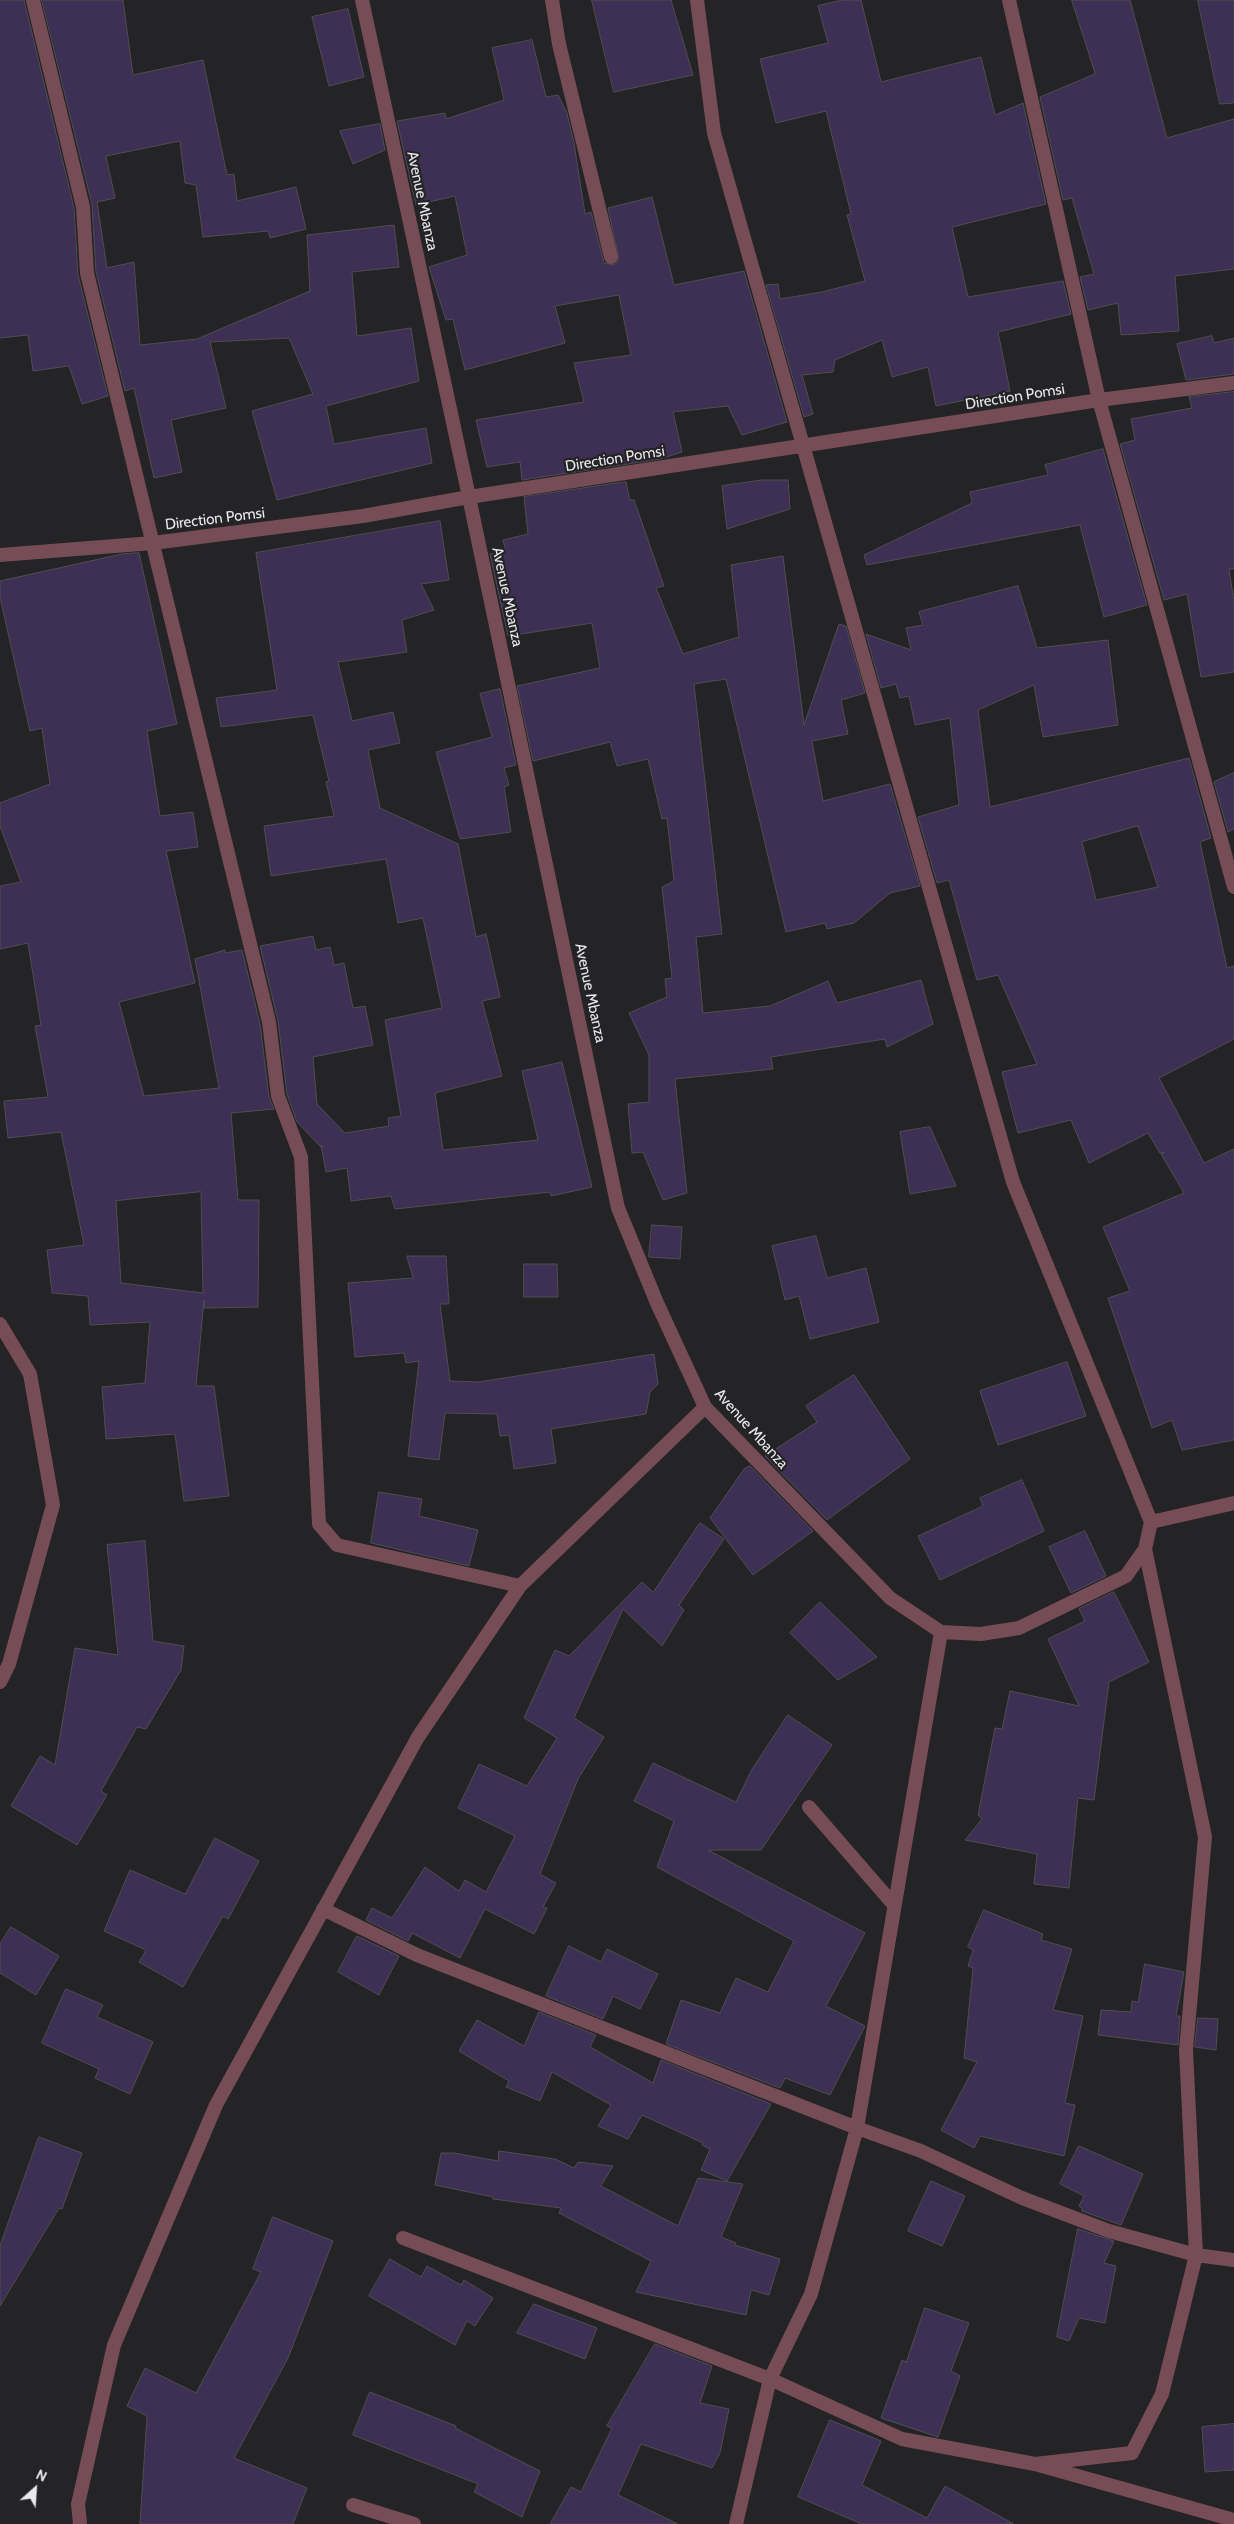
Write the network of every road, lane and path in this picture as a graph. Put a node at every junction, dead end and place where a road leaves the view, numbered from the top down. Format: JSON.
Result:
{"nodes":[{"id":1,"x":33,"y":0,"type":"edge"},
{"id":2,"x":362,"y":0,"type":"edge"},
{"id":3,"x":552,"y":0,"type":"edge"},
{"id":4,"x":697,"y":0,"type":"edge"},
{"id":5,"x":1009,"y":0,"type":"edge"},
{"id":6,"x":611,"y":257,"type":"dead end"},
{"id":7,"x":1234,"y":383,"type":"edge"},
{"id":8,"x":1099,"y":400,"type":"junction"},
{"id":9,"x":803,"y":447,"type":"junction"},
{"id":10,"x":469,"y":497,"type":"junction"},
{"id":11,"x":153,"y":543,"type":"junction"},
{"id":12,"x":0,"y":555,"type":"edge"},
{"id":13,"x":1234,"y":887,"type":"edge"},
{"id":14,"x":0,"y":1324,"type":"edge"},
{"id":15,"x":705,"y":1407,"type":"junction"},
{"id":16,"x":1234,"y":1503,"type":"edge"},
{"id":17,"x":1151,"y":1522,"type":"junction"},
{"id":18,"x":1146,"y":1549,"type":"junction"},
{"id":19,"x":520,"y":1586,"type":"junction"},
{"id":20,"x":940,"y":1632,"type":"junction"},
{"id":21,"x":0,"y":1682,"type":"edge"},
{"id":22,"x":809,"y":1807,"type":"dead end"},
{"id":23,"x":894,"y":1905,"type":"junction"},
{"id":24,"x":323,"y":1910,"type":"junction"},
{"id":25,"x":856,"y":2128,"type":"junction"},
{"id":26,"x":403,"y":2238,"type":"dead end"},
{"id":27,"x":1196,"y":2255,"type":"junction"},
{"id":28,"x":1234,"y":2260,"type":"edge"},
{"id":29,"x":770,"y":2379,"type":"junction"},
{"id":30,"x":1035,"y":2464,"type":"junction"},
{"id":31,"x":353,"y":2504,"type":"dead end"},
{"id":32,"x":1234,"y":2520,"type":"edge"},
{"id":33,"x":80,"y":2524,"type":"edge"},
{"id":34,"x":414,"y":2524,"type":"edge"},
{"id":35,"x":736,"y":2524,"type":"edge"}],
"edges":[{"from":1,"to":11,"type":"street"},
{"from":2,"to":10,"type":"street","name":"Avenue Mbanza"},
{"from":3,"to":6,"type":"street"},
{"from":4,"to":9,"type":"street"},
{"from":5,"to":8,"type":"street"},
{"from":7,"to":8,"type":"street","name":"Direction Pomsi"},
{"from":8,"to":9,"type":"street","name":"Direction Pomsi"},
{"from":8,"to":13,"type":"street"},
{"from":9,"to":10,"type":"street","name":"Direction Pomsi"},
{"from":9,"to":17,"type":"street"},
{"from":10,"to":11,"type":"street","name":"Direction Pomsi"},
{"from":10,"to":15,"type":"street","name":"Avenue Mbanza"},
{"from":11,"to":12,"type":"street","name":"Direction Pomsi"},
{"from":11,"to":19,"type":"street"},
{"from":14,"to":21,"type":"street"},
{"from":15,"to":19,"type":"street"},
{"from":15,"to":20,"type":"street","name":"Avenue Mbanza"},
{"from":16,"to":17,"type":"street"},
{"from":17,"to":18,"type":"street"},
{"from":18,"to":20,"type":"street"},
{"from":18,"to":27,"type":"street"},
{"from":19,"to":24,"type":"street"},
{"from":20,"to":23,"type":"street"},
{"from":22,"to":23,"type":"street"},
{"from":23,"to":25,"type":"street"},
{"from":24,"to":25,"type":"street"},
{"from":24,"to":33,"type":"street"},
{"from":25,"to":27,"type":"street"},
{"from":25,"to":29,"type":"street"},
{"from":26,"to":29,"type":"street"},
{"from":27,"to":28,"type":"street"},
{"from":27,"to":30,"type":"street"},
{"from":29,"to":30,"type":"street"},
{"from":29,"to":35,"type":"street"},
{"from":30,"to":32,"type":"street"},
{"from":31,"to":34,"type":"street"}]}
